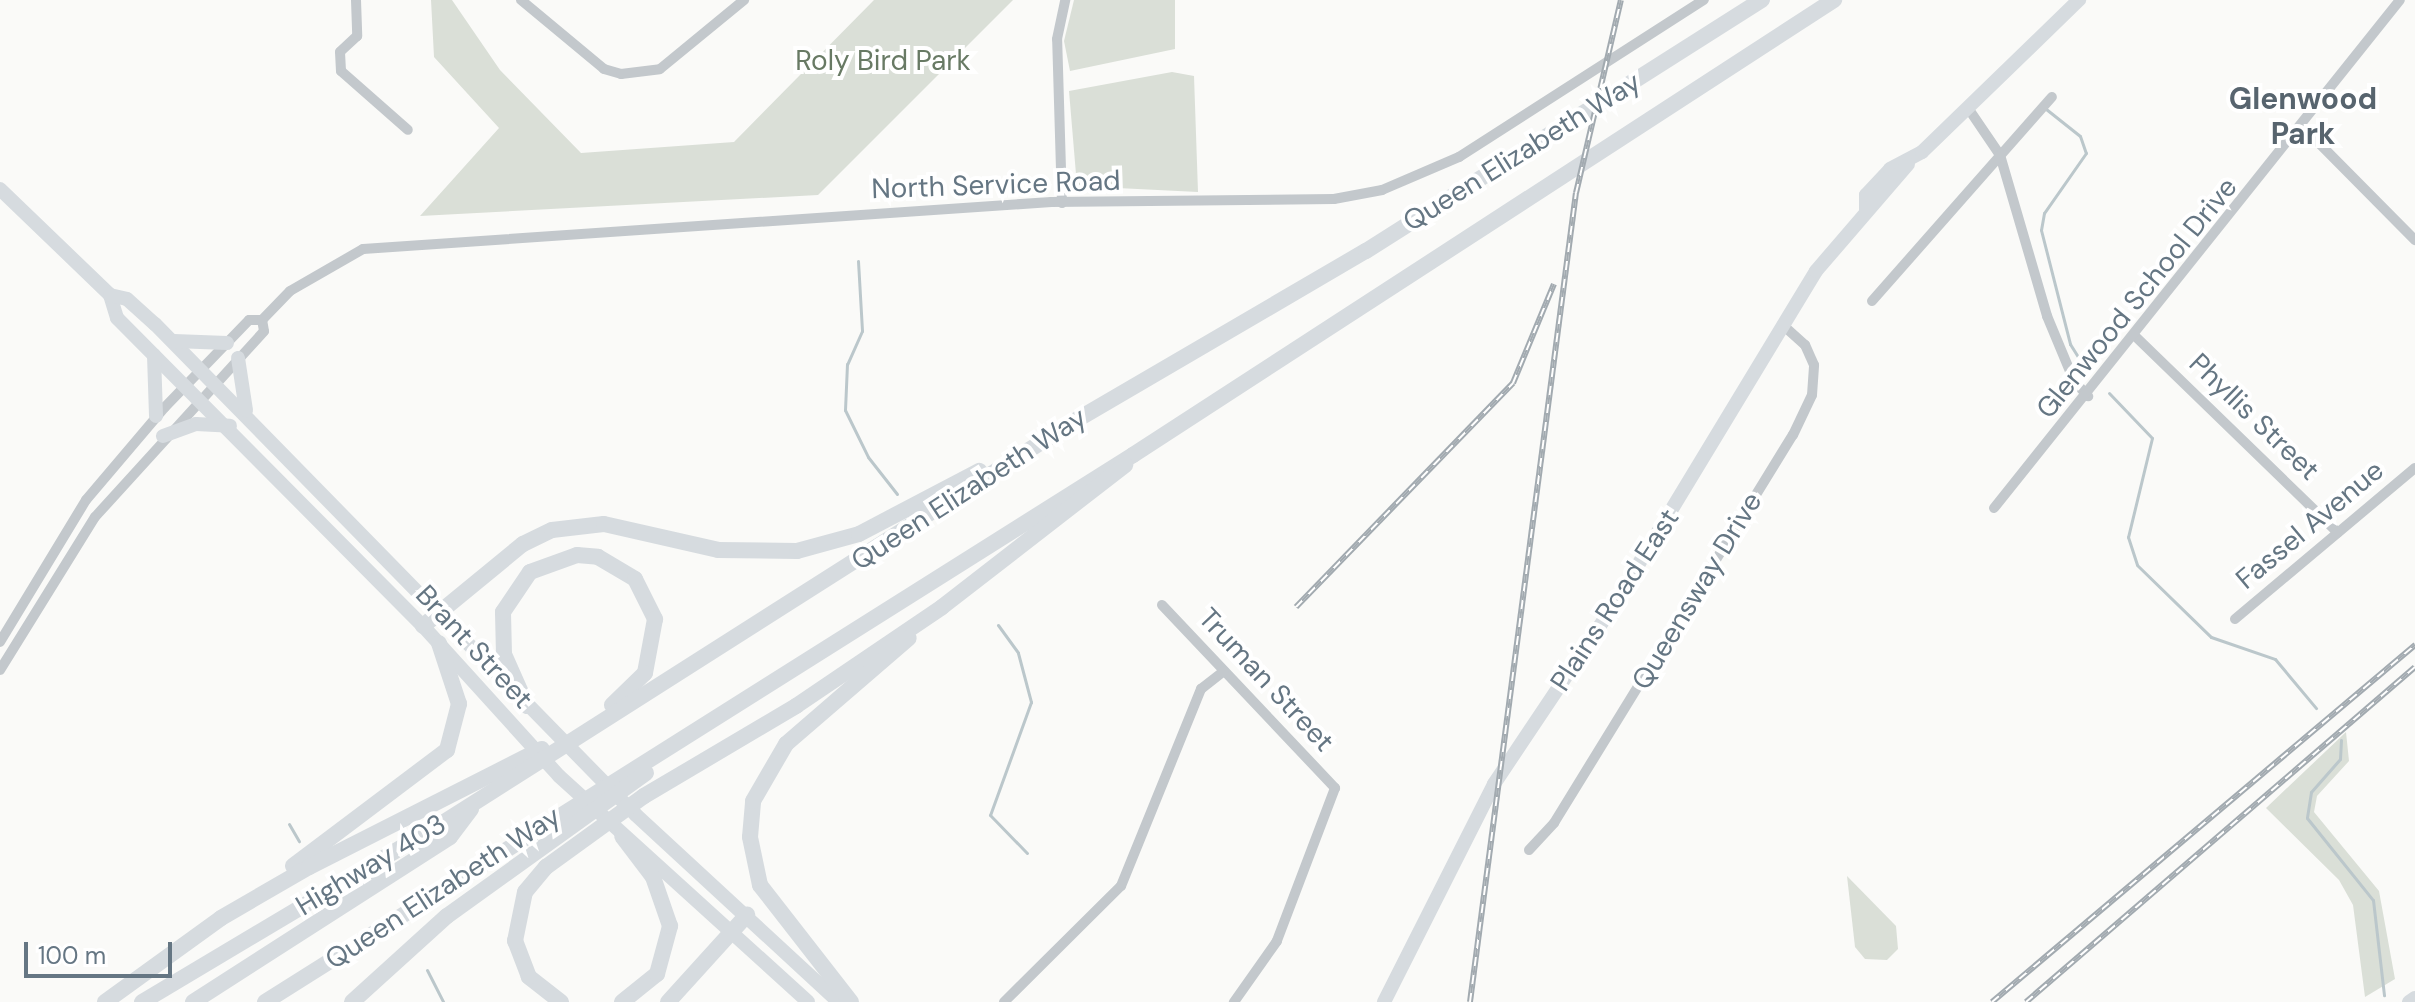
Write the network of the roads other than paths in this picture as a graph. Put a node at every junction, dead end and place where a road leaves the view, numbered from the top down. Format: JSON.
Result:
{"nodes":[{"id":1,"x":356,"y":0,"type":"edge"},
{"id":2,"x":521,"y":0,"type":"edge"},
{"id":3,"x":744,"y":0,"type":"edge"},
{"id":4,"x":1065,"y":0,"type":"edge"},
{"id":5,"x":1704,"y":0,"type":"edge"},
{"id":6,"x":1762,"y":0,"type":"edge"},
{"id":7,"x":1834,"y":0,"type":"edge"},
{"id":8,"x":2079,"y":0,"type":"edge"},
{"id":9,"x":2400,"y":0,"type":"edge"},
{"id":10,"x":2052,"y":97,"type":"dead end"},
{"id":11,"x":1968,"y":108,"type":"junction"},
{"id":12,"x":2304,"y":128,"type":"junction"},
{"id":13,"x":408,"y":130,"type":"dead end"},
{"id":14,"x":2000,"y":155,"type":"junction"},
{"id":15,"x":0,"y":189,"type":"edge"},
{"id":16,"x":1062,"y":203,"type":"junction"},
{"id":17,"x":2415,"y":240,"type":"edge"},
{"id":18,"x":110,"y":295,"type":"junction"},
{"id":19,"x":1872,"y":301,"type":"dead end"},
{"id":20,"x":262,"y":320,"type":"junction"},
{"id":21,"x":1782,"y":324,"type":"junction"},
{"id":22,"x":2136,"y":337,"type":"junction"},
{"id":23,"x":170,"y":339,"type":"junction"},
{"id":24,"x":227,"y":343,"type":"junction"},
{"id":25,"x":154,"y":355,"type":"junction"},
{"id":26,"x":238,"y":358,"type":"junction"},
{"id":27,"x":201,"y":370,"type":"junction"},
{"id":28,"x":214,"y":382,"type":"junction"},
{"id":29,"x":186,"y":385,"type":"junction"},
{"id":30,"x":199,"y":396,"type":"junction"},
{"id":31,"x":2088,"y":396,"type":"junction"},
{"id":32,"x":248,"y":414,"type":"junction"},
{"id":33,"x":156,"y":416,"type":"junction"},
{"id":34,"x":1073,"y":422,"type":"junction"},
{"id":35,"x":230,"y":426,"type":"junction"},
{"id":36,"x":163,"y":436,"type":"junction"},
{"id":37,"x":1133,"y":455,"type":"junction"},
{"id":38,"x":2415,"y":468,"type":"edge"},
{"id":39,"x":1994,"y":508,"type":"dead end"},
{"id":40,"x":2338,"y":533,"type":"junction"},
{"id":41,"x":1162,"y":605,"type":"dead end"},
{"id":42,"x":942,"y":607,"type":"junction"},
{"id":43,"x":440,"y":611,"type":"junction"},
{"id":44,"x":2235,"y":619,"type":"dead end"},
{"id":45,"x":423,"y":626,"type":"junction"},
{"id":46,"x":0,"y":642,"type":"edge"},
{"id":47,"x":439,"y":643,"type":"junction"},
{"id":48,"x":0,"y":670,"type":"edge"},
{"id":49,"x":1224,"y":671,"type":"junction"},
{"id":50,"x":527,"y":706,"type":"junction"},
{"id":51,"x":584,"y":730,"type":"junction"},
{"id":52,"x":522,"y":766,"type":"junction"},
{"id":53,"x":477,"y":802,"type":"junction"},
{"id":54,"x":572,"y":815,"type":"junction"},
{"id":55,"x":622,"y":836,"type":"junction"},
{"id":56,"x":1529,"y":850,"type":"dead end"},
{"id":57,"x":747,"y":915,"type":"junction"},
{"id":58,"x":221,"y":918,"type":"junction"},
{"id":59,"x":732,"y":933,"type":"junction"},
{"id":60,"x":2415,"y":998,"type":"edge"},
{"id":61,"x":105,"y":1002,"type":"edge"},
{"id":62,"x":142,"y":1002,"type":"edge"},
{"id":63,"x":193,"y":1002,"type":"edge"},
{"id":64,"x":265,"y":1002,"type":"edge"},
{"id":65,"x":352,"y":1002,"type":"edge"},
{"id":66,"x":561,"y":1002,"type":"edge"},
{"id":67,"x":622,"y":1002,"type":"edge"},
{"id":68,"x":668,"y":1002,"type":"edge"},
{"id":69,"x":808,"y":1002,"type":"edge"},
{"id":70,"x":839,"y":1002,"type":"edge"},
{"id":71,"x":851,"y":1002,"type":"edge"},
{"id":72,"x":1004,"y":1002,"type":"edge"},
{"id":73,"x":1234,"y":1002,"type":"edge"},
{"id":74,"x":1384,"y":1002,"type":"edge"},
{"id":75,"x":2409,"y":1002,"type":"edge"}],
"edges":[{"from":1,"to":13,"type":"street"},
{"from":2,"to":3,"type":"street"},
{"from":4,"to":16,"type":"street"},
{"from":5,"to":16,"type":"street","name":"North Service Road"},
{"from":6,"to":34,"type":"highway","name":"Queen Elizabeth Way"},
{"from":7,"to":37,"type":"highway","name":"Queen Elizabeth Way"},
{"from":8,"to":11,"type":"main road"},
{"from":9,"to":12,"type":"street","name":"Glenwood School Drive"},
{"from":10,"to":14,"type":"street"},
{"from":11,"to":14,"type":"street"},
{"from":11,"to":21,"type":"main road","name":"Plains Road East"},
{"from":12,"to":17,"type":"street"},
{"from":12,"to":22,"type":"street","name":"Glenwood School Drive"},
{"from":14,"to":19,"type":"street"},
{"from":14,"to":31,"type":"street"},
{"from":15,"to":18,"type":"main road","name":"Brant Street"},
{"from":16,"to":20,"type":"street","name":"North Service Road"},
{"from":18,"to":23,"type":"main road","name":"Brant Street"},
{"from":18,"to":25,"type":"main road","name":"Brant Street"},
{"from":20,"to":24,"type":"street","name":"North Service Road"},
{"from":20,"to":26,"type":"street","name":"North Service Road"},
{"from":21,"to":56,"type":"street","name":"Queensway Drive"},
{"from":21,"to":74,"type":"main road","name":"Plains Road East"},
{"from":22,"to":31,"type":"street","name":"Glenwood School Drive"},
{"from":22,"to":40,"type":"street","name":"Phyllis Street"},
{"from":23,"to":24,"type":"main road"},
{"from":23,"to":27,"type":"main road","name":"Brant Street"},
{"from":24,"to":27,"type":"street","name":"North Service Road"},
{"from":25,"to":29,"type":"main road","name":"Brant Street"},
{"from":25,"to":33,"type":"main road"},
{"from":26,"to":28,"type":"street","name":"North Service Road"},
{"from":26,"to":32,"type":"main road"},
{"from":27,"to":28,"type":"main road","name":"Brant Street"},
{"from":27,"to":29,"type":"street","name":"North Service Road"},
{"from":28,"to":30,"type":"street","name":"North Service Road"},
{"from":28,"to":32,"type":"main road","name":"Brant Street"},
{"from":29,"to":30,"type":"main road","name":"Brant Street"},
{"from":29,"to":33,"type":"street","name":"North Service Road"},
{"from":30,"to":35,"type":"main road","name":"Brant Street"},
{"from":30,"to":36,"type":"street","name":"North Service Road"},
{"from":31,"to":39,"type":"street","name":"Glenwood School Drive"},
{"from":32,"to":43,"type":"main road","name":"Brant Street"},
{"from":33,"to":46,"type":"street","name":"North Service Road"},
{"from":34,"to":43,"type":"highway"},
{"from":34,"to":51,"type":"highway","name":"Queen Elizabeth Way"},
{"from":35,"to":36,"type":"main road"},
{"from":35,"to":45,"type":"main road","name":"Brant Street"},
{"from":36,"to":48,"type":"street","name":"North Service Road"},
{"from":37,"to":42,"type":"highway"},
{"from":37,"to":54,"type":"highway","name":"Queen Elizabeth Way"},
{"from":38,"to":40,"type":"street","name":"Fassel Avenue"},
{"from":40,"to":44,"type":"street","name":"Fassel Avenue"},
{"from":41,"to":49,"type":"street","name":"Truman Street"},
{"from":42,"to":66,"type":"highway"},
{"from":42,"to":71,"type":"highway"},
{"from":43,"to":45,"type":"highway"},
{"from":43,"to":50,"type":"main road","name":"Brant Street"},
{"from":45,"to":47,"type":"main road","name":"Brant Street"},
{"from":47,"to":55,"type":"main road","name":"Brant Street"},
{"from":47,"to":58,"type":"highway"},
{"from":49,"to":72,"type":"street"},
{"from":49,"to":73,"type":"street","name":"Truman Street"},
{"from":50,"to":51,"type":"highway"},
{"from":50,"to":57,"type":"main road","name":"Brant Street"},
{"from":51,"to":52,"type":"highway"},
{"from":52,"to":53,"type":"highway","name":"Queen Elizabeth Way"},
{"from":52,"to":58,"type":"highway"},
{"from":53,"to":62,"type":"highway","name":"Highway 403"},
{"from":53,"to":63,"type":"highway","name":"Queen Elizabeth Way"},
{"from":54,"to":64,"type":"highway","name":"Queen Elizabeth Way"},
{"from":54,"to":65,"type":"highway"},
{"from":55,"to":59,"type":"main road","name":"Brant Street"},
{"from":55,"to":67,"type":"highway"},
{"from":57,"to":59,"type":"highway"},
{"from":57,"to":70,"type":"main road","name":"Brant Street"},
{"from":58,"to":61,"type":"highway"},
{"from":59,"to":68,"type":"highway"},
{"from":59,"to":69,"type":"main road","name":"Brant Street"},
{"from":60,"to":75,"type":"main road"}]}
